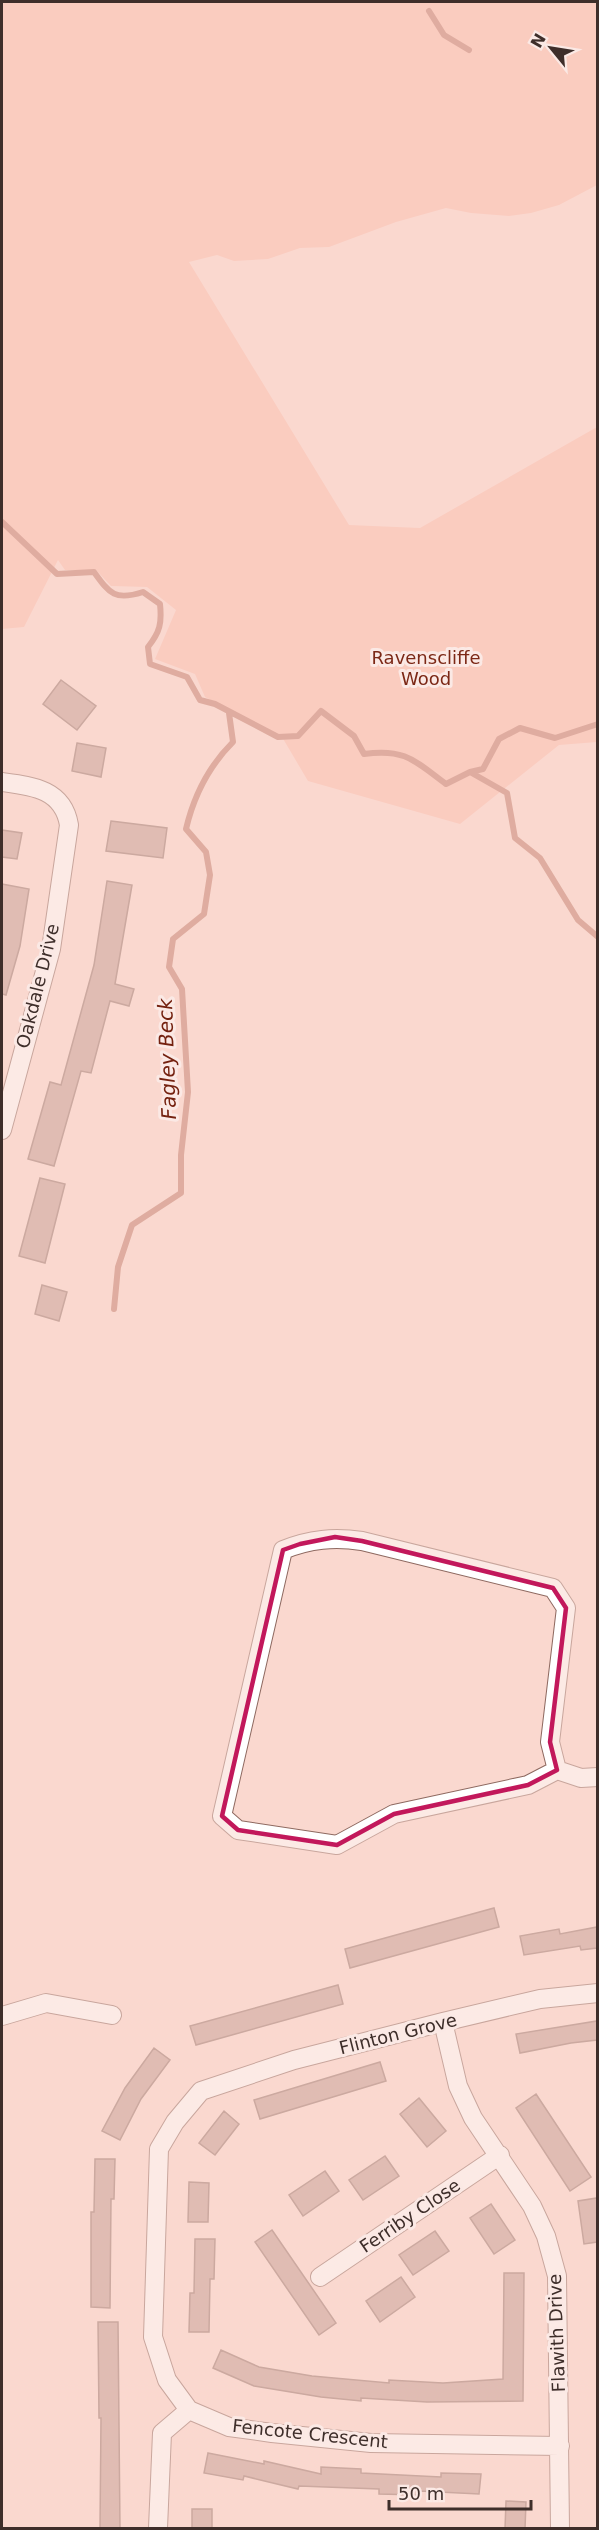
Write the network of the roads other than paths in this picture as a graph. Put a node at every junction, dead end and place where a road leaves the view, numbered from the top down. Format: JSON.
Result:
{"nodes":[{"id":1,"x":2,"y":782,"type":"edge"},
{"id":2,"x":9,"y":1071,"type":"edge"},
{"id":3,"x":2,"y":1130,"type":"edge"},
{"id":4,"x":557,"y":1770,"type":"junction"},
{"id":5,"x":597,"y":1777,"type":"edge"},
{"id":6,"x":597,"y":1993,"type":"edge"},
{"id":7,"x":112,"y":2015,"type":"dead end"},
{"id":8,"x":2,"y":2016,"type":"edge"},
{"id":9,"x":443,"y":2022,"type":"junction"},
{"id":10,"x":500,"y":2155,"type":"junction"},
{"id":11,"x":320,"y":2277,"type":"dead end"},
{"id":12,"x":189,"y":2410,"type":"junction"},
{"id":13,"x":560,"y":2446,"type":"junction"},
{"id":14,"x":158,"y":2529,"type":"edge"},
{"id":15,"x":560,"y":2529,"type":"edge"}],
"edges":[{"from":1,"to":2,"type":"street","name":"Oakdale Drive"},
{"from":2,"to":3,"type":"street","name":"Oakdale Drive"},
{"from":4,"to":4,"type":"street"},
{"from":4,"to":5,"type":"street"},
{"from":6,"to":9,"type":"street","name":"Flinton Grove"},
{"from":7,"to":8,"type":"street"},
{"from":9,"to":10,"type":"street","name":"Flawith Drive"},
{"from":9,"to":12,"type":"street","name":"Flinton Grove"},
{"from":10,"to":11,"type":"street","name":"Ferriby Close"},
{"from":10,"to":13,"type":"street","name":"Flawith Drive"},
{"from":12,"to":13,"type":"street","name":"Fencote Crescent"},
{"from":12,"to":14,"type":"street"},
{"from":13,"to":15,"type":"street","name":"Flawith Drive"}]}
